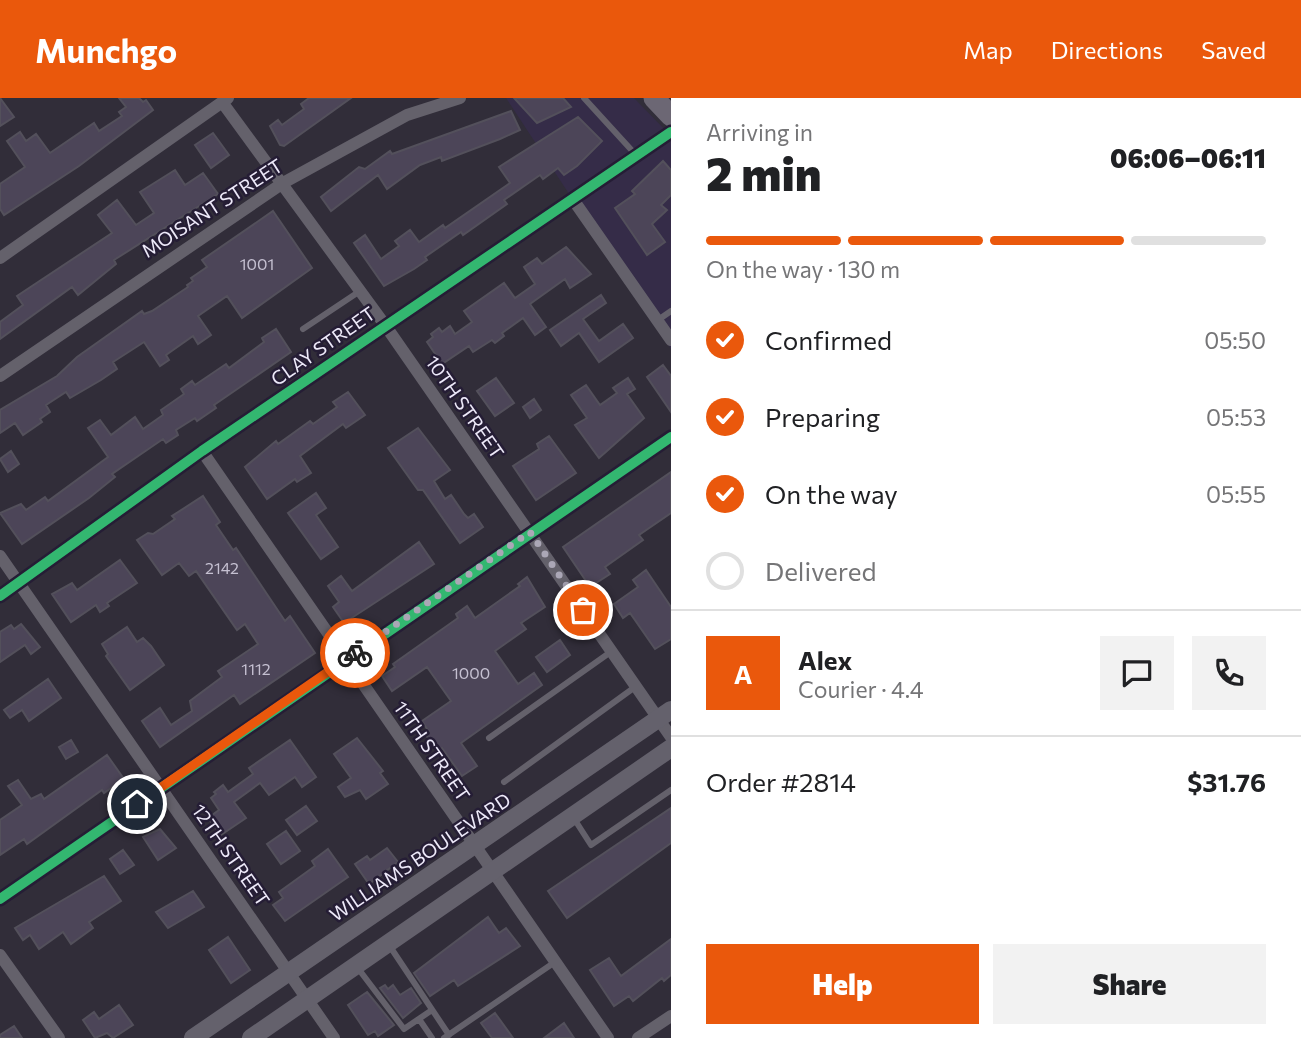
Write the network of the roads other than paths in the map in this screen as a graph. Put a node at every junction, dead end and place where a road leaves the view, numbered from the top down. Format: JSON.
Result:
{"nodes":[{"id":1,"x":460,"y":98,"type":"edge"},
{"id":2,"x":584,"y":98,"type":"edge"},
{"id":3,"x":654,"y":98,"type":"edge"},
{"id":4,"x":225,"y":100,"type":"edge"},
{"id":5,"x":671,"y":116,"type":"edge"},
{"id":6,"x":671,"y":132,"type":"edge"},
{"id":7,"x":636,"y":155,"type":"junction"},
{"id":8,"x":283,"y":183,"type":"junction"},
{"id":9,"x":572,"y":198,"type":"junction"},
{"id":10,"x":0,"y":258,"type":"edge"},
{"id":11,"x":360,"y":291,"type":"junction"},
{"id":12,"x":671,"y":311,"type":"edge"},
{"id":13,"x":657,"y":320,"type":"junction"},
{"id":14,"x":384,"y":325,"type":"junction"},
{"id":15,"x":303,"y":329,"type":"dead end"},
{"id":16,"x":671,"y":340,"type":"edge"},
{"id":17,"x":0,"y":376,"type":"edge"},
{"id":18,"x":671,"y":437,"type":"edge"},
{"id":19,"x":202,"y":451,"type":"junction"},
{"id":20,"x":530,"y":532,"type":"junction"},
{"id":21,"x":0,"y":556,"type":"edge"},
{"id":22,"x":19,"y":583,"type":"junction"},
{"id":23,"x":0,"y":596,"type":"edge"},
{"id":24,"x":612,"y":651,"type":"junction"},
{"id":25,"x":345,"y":660,"type":"junction"},
{"id":26,"x":637,"y":685,"type":"junction"},
{"id":27,"x":665,"y":715,"type":"edge"},
{"id":28,"x":671,"y":737,"type":"edge"},
{"id":29,"x":489,"y":738,"type":"dead end"},
{"id":30,"x":671,"y":748,"type":"edge"},
{"id":31,"x":504,"y":782,"type":"dead end"},
{"id":32,"x":159,"y":788,"type":"junction"},
{"id":33,"x":671,"y":790,"type":"edge"},
{"id":34,"x":572,"y":816,"type":"junction"},
{"id":35,"x":474,"y":845,"type":"junction"},
{"id":36,"x":491,"y":871,"type":"junction"},
{"id":37,"x":0,"y":899,"type":"edge"},
{"id":38,"x":388,"y":943,"type":"junction"},
{"id":39,"x":0,"y":956,"type":"edge"},
{"id":40,"x":555,"y":962,"type":"junction"},
{"id":41,"x":356,"y":966,"type":"junction"},
{"id":42,"x":290,"y":972,"type":"junction"},
{"id":43,"x":307,"y":1000,"type":"junction"},
{"id":44,"x":432,"y":1010,"type":"junction"},
{"id":45,"x":671,"y":1016,"type":"edge"},
{"id":46,"x":419,"y":1019,"type":"junction"},
{"id":47,"x":447,"y":1036,"type":"edge"},
{"id":48,"x":58,"y":1038,"type":"edge"},
{"id":49,"x":193,"y":1038,"type":"edge"},
{"id":50,"x":251,"y":1038,"type":"edge"},
{"id":51,"x":334,"y":1038,"type":"edge"},
{"id":52,"x":432,"y":1038,"type":"edge"},
{"id":53,"x":608,"y":1038,"type":"edge"},
{"id":54,"x":638,"y":1038,"type":"edge"}],
"edges":[{"from":1,"to":8,"type":"street","name":"MOISANT STREET"},
{"from":2,"to":7,"type":"lane"},
{"from":3,"to":5,"type":"highway"},
{"from":4,"to":8,"type":"street","name":"10TH STREET"},
{"from":4,"to":10,"type":"street"},
{"from":6,"to":7,"type":"street","name":"CLAY STREET"},
{"from":7,"to":9,"type":"street","name":"CLAY STREET"},
{"from":8,"to":11,"type":"street","name":"10TH STREET"},
{"from":8,"to":17,"type":"street","name":"MOISANT STREET"},
{"from":9,"to":13,"type":"street"},
{"from":9,"to":14,"type":"street","name":"CLAY STREET"},
{"from":11,"to":14,"type":"street","name":"10TH STREET"},
{"from":11,"to":15,"type":"lane"},
{"from":12,"to":13,"type":"lane"},
{"from":13,"to":16,"type":"street"},
{"from":14,"to":19,"type":"street","name":"CLAY STREET"},
{"from":14,"to":20,"type":"street","name":"10TH STREET"},
{"from":18,"to":20,"type":"street"},
{"from":19,"to":22,"type":"street","name":"CLAY STREET"},
{"from":19,"to":25,"type":"street","name":"11TH STREET"},
{"from":20,"to":24,"type":"street","name":"10TH STREET"},
{"from":20,"to":25,"type":"street"},
{"from":21,"to":22,"type":"street","name":"12TH STREET"},
{"from":22,"to":23,"type":"street","name":"CLAY STREET"},
{"from":22,"to":32,"type":"street","name":"12TH STREET"},
{"from":24,"to":26,"type":"street","name":"10TH STREET"},
{"from":24,"to":29,"type":"lane"},
{"from":25,"to":32,"type":"street"},
{"from":25,"to":35,"type":"street","name":"11TH STREET"},
{"from":26,"to":27,"type":"street","name":"10TH STREET"},
{"from":26,"to":31,"type":"lane"},
{"from":27,"to":28,"type":"street","name":"10TH STREET"},
{"from":27,"to":35,"type":"main road","name":"WILLIAMS BOULEVARD"},
{"from":30,"to":34,"type":"main road"},
{"from":32,"to":37,"type":"street"},
{"from":32,"to":42,"type":"street","name":"12TH STREET"},
{"from":33,"to":34,"type":"lane"},
{"from":34,"to":36,"type":"main road"},
{"from":35,"to":36,"type":"street","name":"11TH STREET"},
{"from":35,"to":42,"type":"main road","name":"WILLIAMS BOULEVARD"},
{"from":36,"to":38,"type":"main road"},
{"from":36,"to":40,"type":"street","name":"11TH STREET"},
{"from":38,"to":41,"type":"main road"},
{"from":38,"to":44,"type":"lane"},
{"from":39,"to":48,"type":"street"},
{"from":40,"to":47,"type":"lane"},
{"from":40,"to":53,"type":"street","name":"11TH STREET"},
{"from":41,"to":43,"type":"main road"},
{"from":41,"to":46,"type":"lane"},
{"from":42,"to":43,"type":"street","name":"12TH STREET"},
{"from":42,"to":49,"type":"main road","name":"WILLIAMS BOULEVARD"},
{"from":43,"to":50,"type":"main road"},
{"from":43,"to":51,"type":"street","name":"12TH STREET"},
{"from":44,"to":46,"type":"lane"},
{"from":44,"to":47,"type":"lane"},
{"from":45,"to":54,"type":"street"},
{"from":46,"to":52,"type":"lane"}]}
